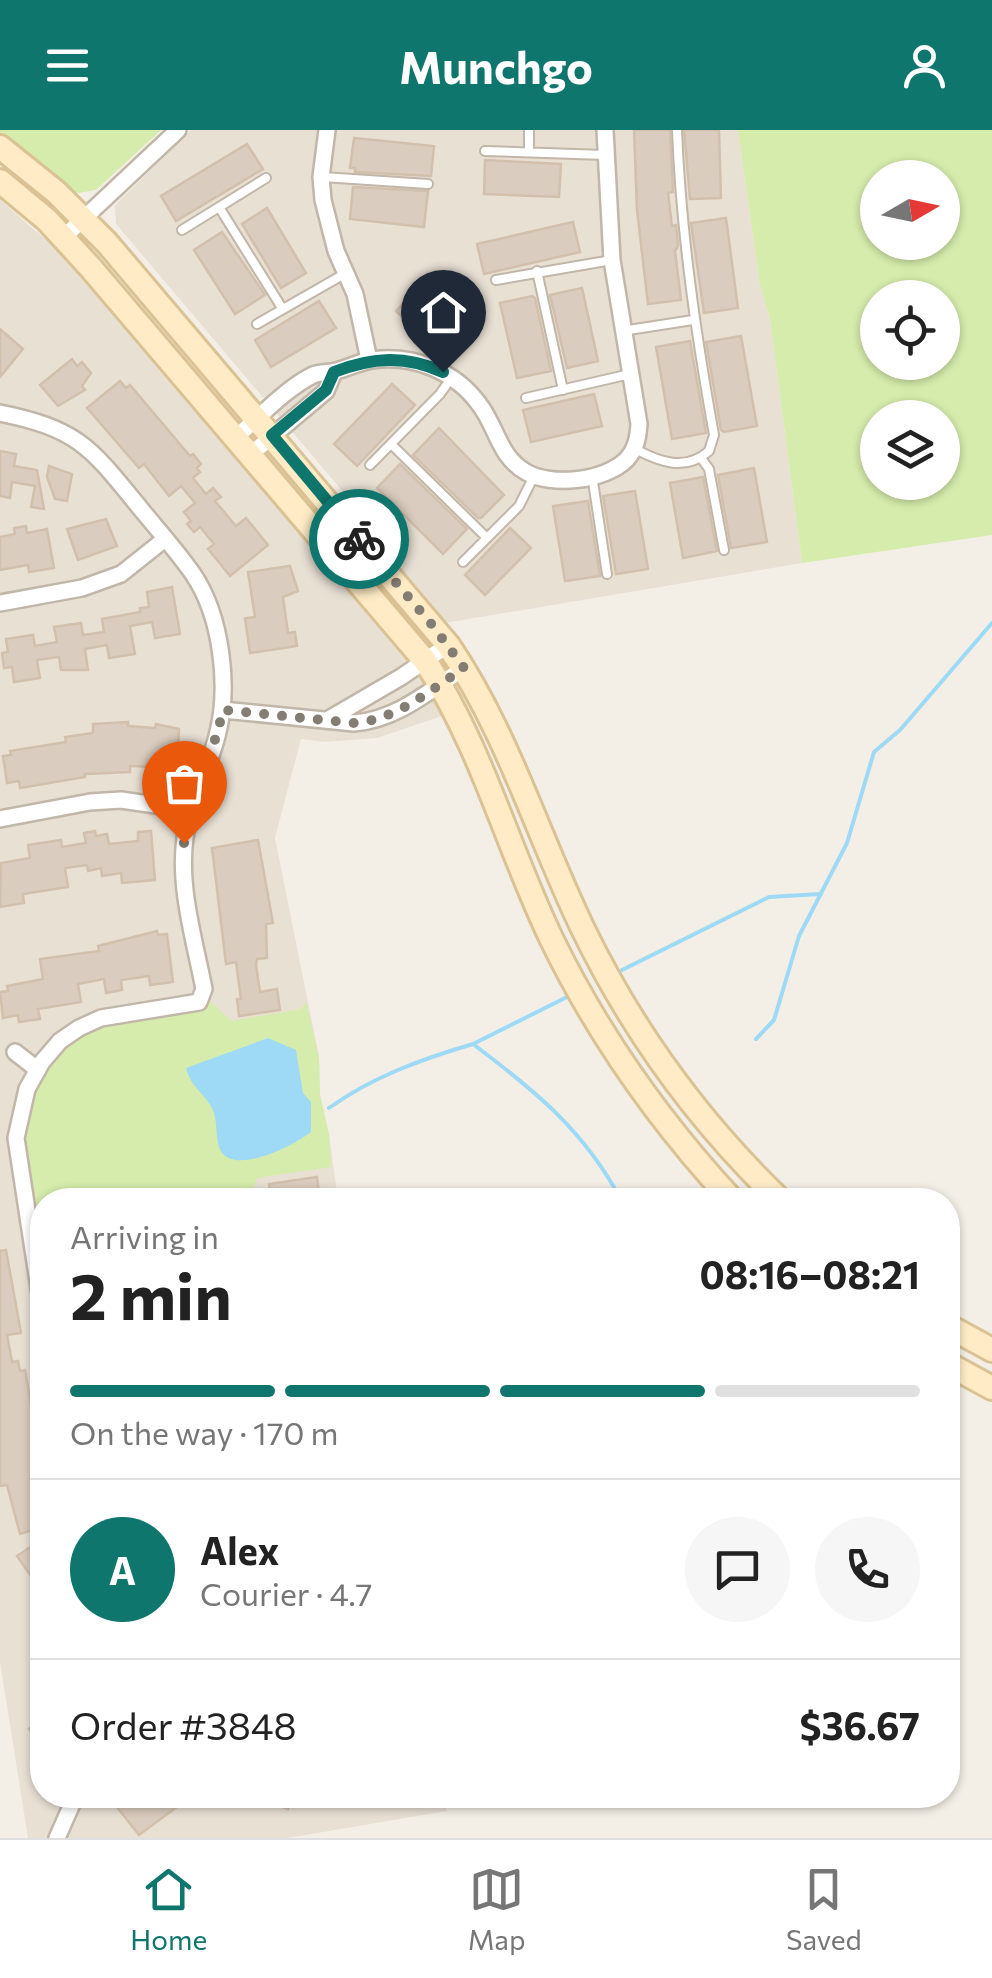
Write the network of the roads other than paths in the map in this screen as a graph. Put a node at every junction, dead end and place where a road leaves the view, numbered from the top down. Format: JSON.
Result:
{"nodes":[{"id":1,"x":178,"y":130,"type":"edge"},
{"id":2,"x":327,"y":130,"type":"edge"},
{"id":3,"x":529,"y":130,"type":"edge"},
{"id":4,"x":605,"y":130,"type":"edge"},
{"id":5,"x":677,"y":130,"type":"edge"},
{"id":6,"x":0,"y":147,"type":"edge"},
{"id":7,"x":485,"y":150,"type":"dead end"},
{"id":8,"x":528,"y":151,"type":"junction"},
{"id":9,"x":605,"y":155,"type":"junction"},
{"id":10,"x":321,"y":177,"type":"junction"},
{"id":11,"x":266,"y":178,"type":"dead end"},
{"id":12,"x":0,"y":181,"type":"edge"},
{"id":13,"x":428,"y":184,"type":"dead end"},
{"id":14,"x":219,"y":207,"type":"junction"},
{"id":15,"x":83,"y":219,"type":"junction"},
{"id":16,"x":182,"y":230,"type":"dead end"},
{"id":17,"x":64,"y":238,"type":"junction"},
{"id":18,"x":612,"y":260,"type":"junction"},
{"id":19,"x":346,"y":272,"type":"junction"},
{"id":20,"x":536,"y":272,"type":"junction"},
{"id":21,"x":496,"y":280,"type":"dead end"},
{"id":22,"x":282,"y":308,"type":"junction"},
{"id":23,"x":693,"y":320,"type":"junction"},
{"id":24,"x":257,"y":324,"type":"dead end"},
{"id":25,"x":622,"y":331,"type":"junction"},
{"id":26,"x":369,"y":360,"type":"junction"},
{"id":27,"x":630,"y":374,"type":"junction"},
{"id":28,"x":452,"y":378,"type":"junction"},
{"id":29,"x":563,"y":390,"type":"junction"},
{"id":30,"x":526,"y":398,"type":"dead end"},
{"id":31,"x":0,"y":413,"type":"edge"},
{"id":32,"x":265,"y":427,"type":"junction"},
{"id":33,"x":391,"y":444,"type":"junction"},
{"id":34,"x":243,"y":445,"type":"junction"},
{"id":35,"x":634,"y":449,"type":"junction"},
{"id":36,"x":702,"y":458,"type":"junction"},
{"id":37,"x":370,"y":465,"type":"dead end"},
{"id":38,"x":592,"y":475,"type":"junction"},
{"id":39,"x":534,"y":476,"type":"junction"},
{"id":40,"x":487,"y":538,"type":"junction"},
{"id":41,"x":165,"y":539,"type":"junction"},
{"id":42,"x":724,"y":550,"type":"dead end"},
{"id":43,"x":462,"y":562,"type":"dead end"},
{"id":44,"x":607,"y":574,"type":"dead end"},
{"id":45,"x":0,"y":604,"type":"edge"},
{"id":46,"x":448,"y":645,"type":"junction"},
{"id":47,"x":426,"y":662,"type":"junction"},
{"id":48,"x":464,"y":668,"type":"junction"},
{"id":49,"x":440,"y":684,"type":"junction"},
{"id":50,"x":223,"y":710,"type":"junction"},
{"id":51,"x":329,"y":719,"type":"junction"},
{"id":52,"x":190,"y":810,"type":"junction"},
{"id":53,"x":0,"y":819,"type":"edge"},
{"id":54,"x":14,"y":1052,"type":"dead end"},
{"id":55,"x":38,"y":1070,"type":"junction"},
{"id":56,"x":722,"y":1188,"type":"edge"},
{"id":57,"x":769,"y":1188,"type":"edge"},
{"id":58,"x":30,"y":1209,"type":"edge"},
{"id":59,"x":960,"y":1333,"type":"edge"},
{"id":60,"x":992,"y":1350,"type":"edge"},
{"id":61,"x":960,"y":1371,"type":"edge"},
{"id":62,"x":992,"y":1388,"type":"edge"},
{"id":63,"x":70,"y":1808,"type":"edge"},
{"id":64,"x":57,"y":1838,"type":"edge"}],
"edges":[{"from":1,"to":15,"type":"street"},
{"from":2,"to":10,"type":"street"},
{"from":3,"to":8,"type":"lane"},
{"from":4,"to":9,"type":"street"},
{"from":5,"to":23,"type":"lane"},
{"from":6,"to":15,"type":"main road"},
{"from":7,"to":8,"type":"lane"},
{"from":8,"to":9,"type":"lane"},
{"from":9,"to":18,"type":"street"},
{"from":10,"to":13,"type":"lane"},
{"from":10,"to":19,"type":"street"},
{"from":11,"to":14,"type":"lane"},
{"from":12,"to":17,"type":"main road"},
{"from":14,"to":16,"type":"lane"},
{"from":14,"to":22,"type":"lane"},
{"from":15,"to":17,"type":"street"},
{"from":15,"to":32,"type":"main road"},
{"from":17,"to":34,"type":"main road"},
{"from":18,"to":20,"type":"lane"},
{"from":18,"to":25,"type":"street"},
{"from":19,"to":22,"type":"lane"},
{"from":19,"to":26,"type":"street"},
{"from":20,"to":21,"type":"lane"},
{"from":20,"to":29,"type":"lane"},
{"from":22,"to":24,"type":"lane"},
{"from":23,"to":25,"type":"lane"},
{"from":23,"to":36,"type":"lane"},
{"from":25,"to":27,"type":"street"},
{"from":26,"to":28,"type":"street"},
{"from":26,"to":32,"type":"street"},
{"from":27,"to":29,"type":"lane"},
{"from":27,"to":35,"type":"street"},
{"from":28,"to":33,"type":"lane"},
{"from":28,"to":39,"type":"street"},
{"from":29,"to":30,"type":"lane"},
{"from":31,"to":41,"type":"street"},
{"from":32,"to":34,"type":"street"},
{"from":32,"to":46,"type":"main road"},
{"from":33,"to":37,"type":"lane"},
{"from":33,"to":40,"type":"lane"},
{"from":34,"to":47,"type":"main road"},
{"from":35,"to":36,"type":"lane"},
{"from":35,"to":38,"type":"street"},
{"from":36,"to":42,"type":"lane"},
{"from":38,"to":39,"type":"street"},
{"from":38,"to":44,"type":"lane"},
{"from":39,"to":40,"type":"lane"},
{"from":40,"to":43,"type":"lane"},
{"from":41,"to":45,"type":"street"},
{"from":41,"to":50,"type":"street"},
{"from":46,"to":47,"type":"street"},
{"from":46,"to":48,"type":"main road"},
{"from":47,"to":49,"type":"main road"},
{"from":47,"to":51,"type":"street"},
{"from":48,"to":49,"type":"street"},
{"from":48,"to":57,"type":"main road"},
{"from":49,"to":51,"type":"street"},
{"from":49,"to":56,"type":"main road"},
{"from":50,"to":51,"type":"street"},
{"from":50,"to":52,"type":"street"},
{"from":52,"to":53,"type":"street"},
{"from":52,"to":55,"type":"street"},
{"from":54,"to":55,"type":"street"},
{"from":55,"to":58,"type":"street"},
{"from":59,"to":60,"type":"main road"},
{"from":61,"to":62,"type":"main road"},
{"from":63,"to":64,"type":"street"}]}
